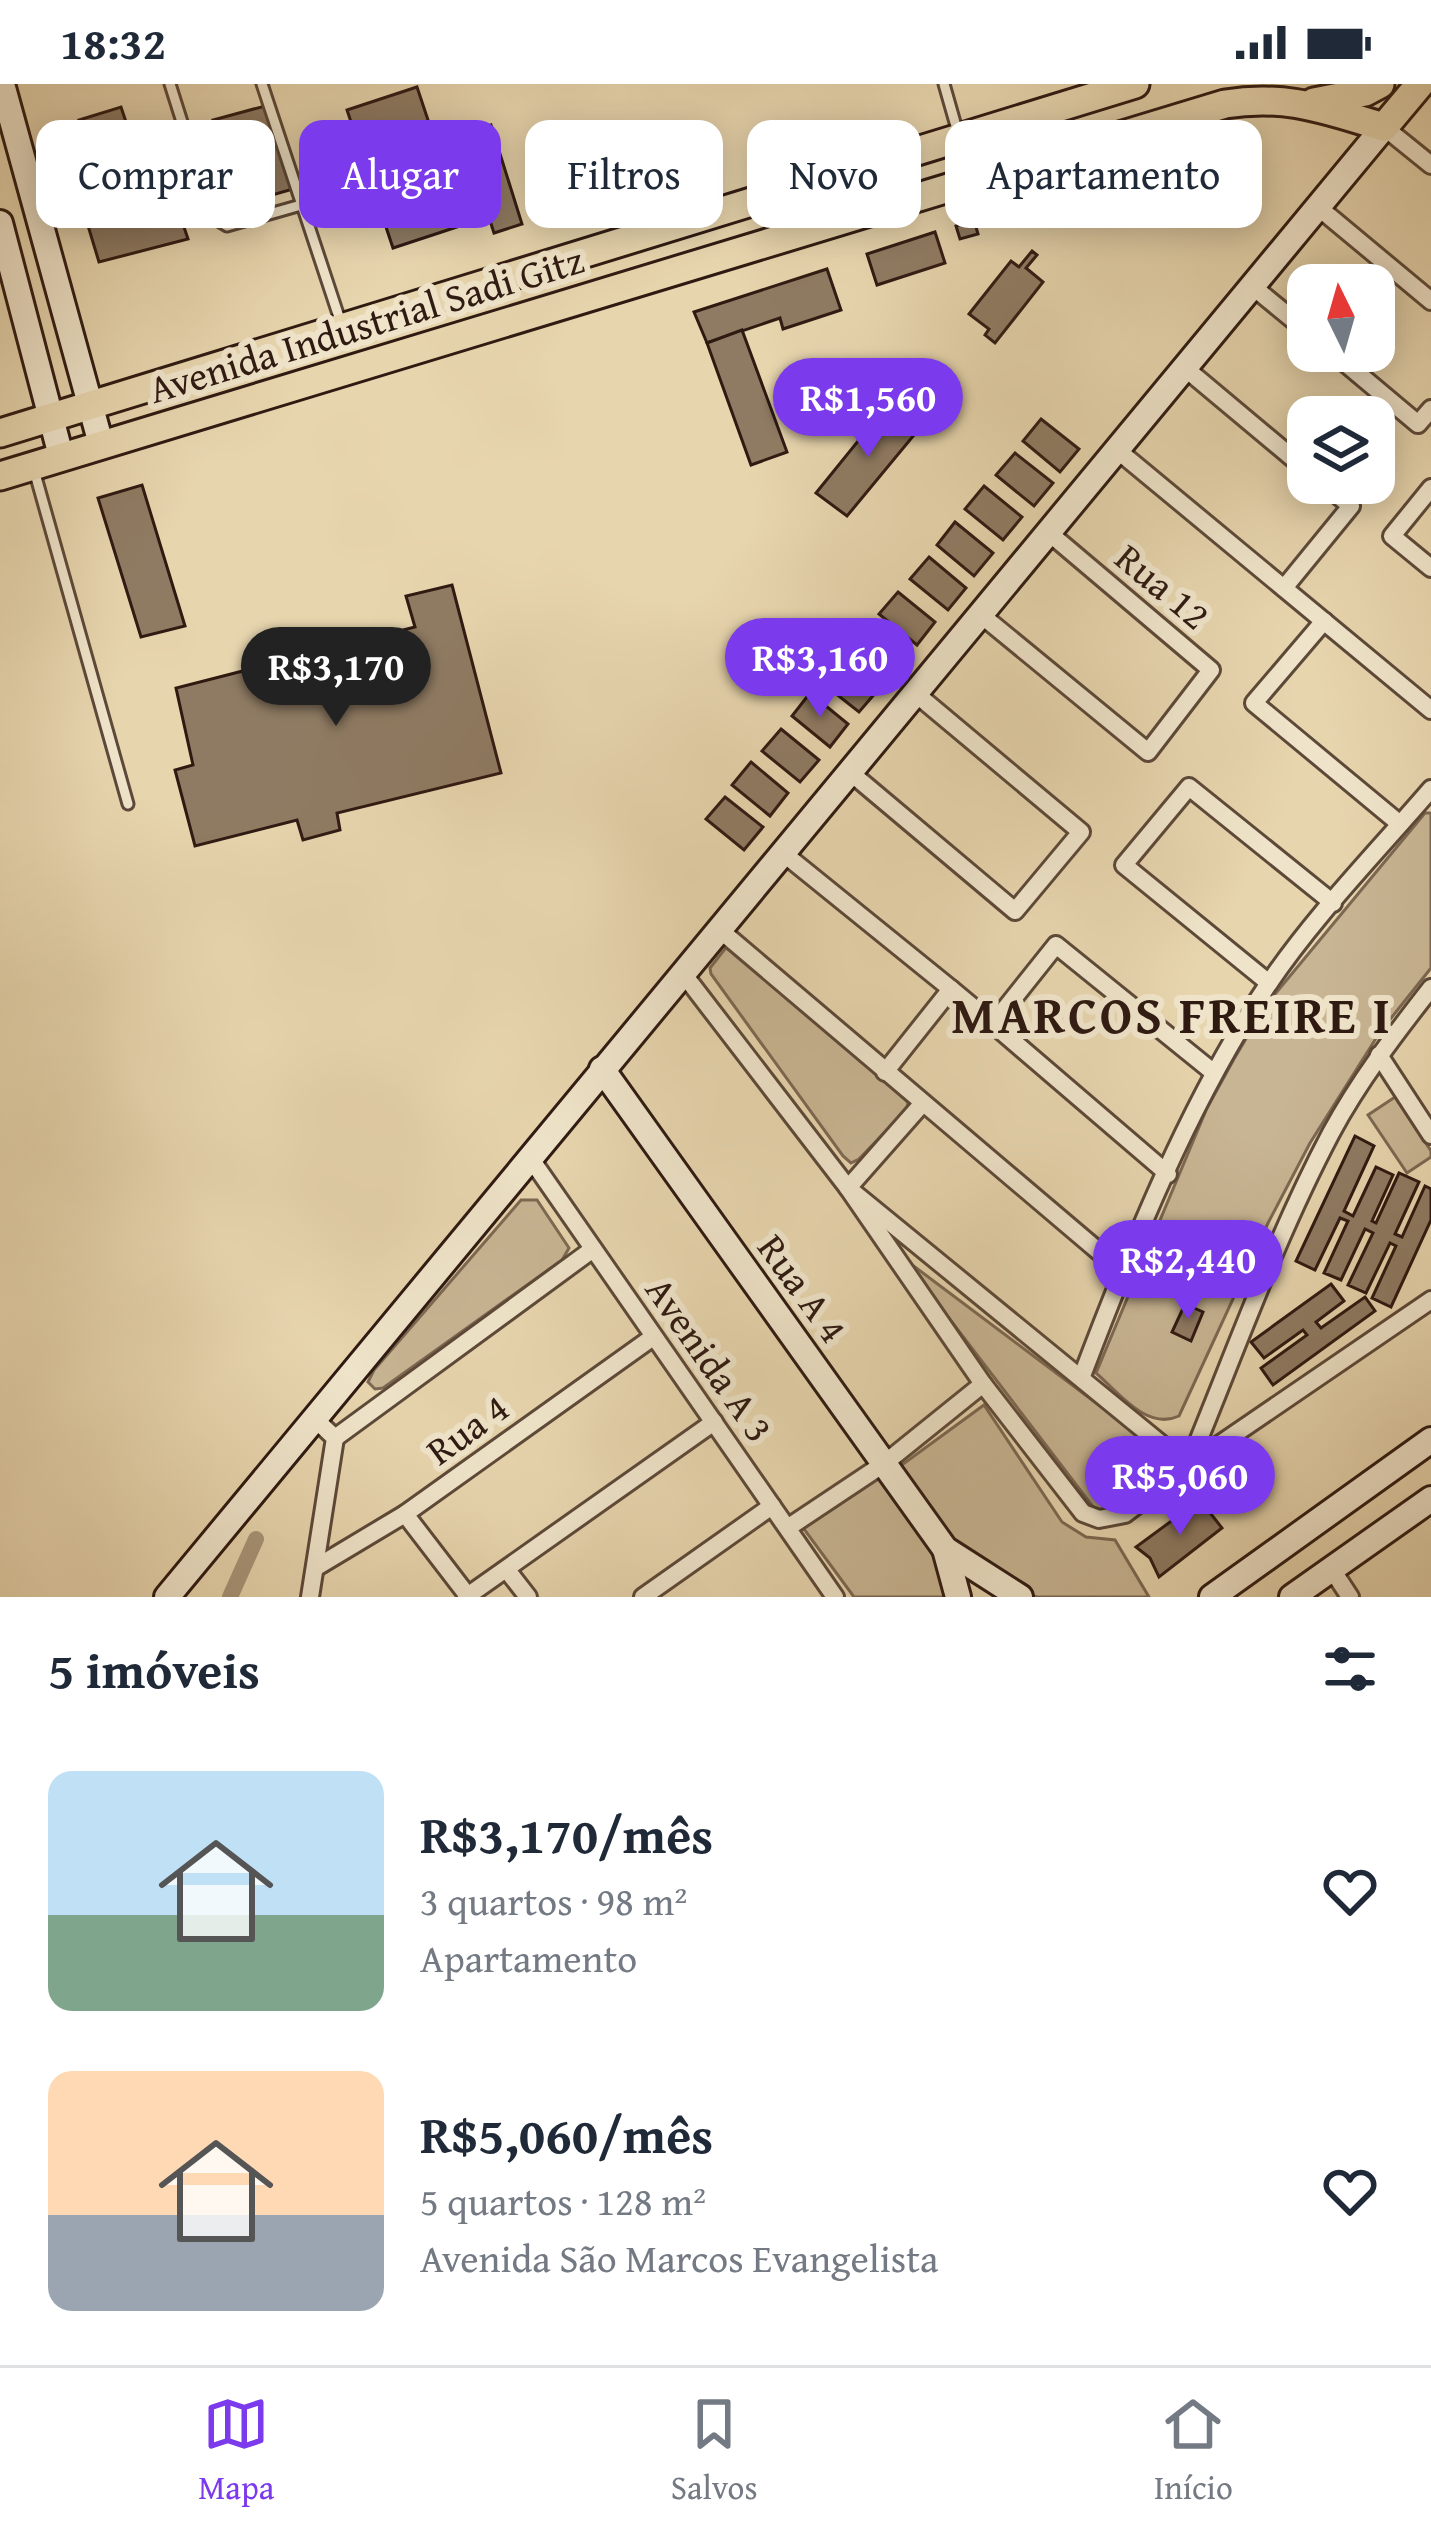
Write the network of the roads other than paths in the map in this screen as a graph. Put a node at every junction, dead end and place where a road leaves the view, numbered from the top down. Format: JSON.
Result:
{"nodes":[{"id":1,"x":2,"y":84,"type":"edge"},
{"id":2,"x":170,"y":84,"type":"edge"},
{"id":3,"x":262,"y":84,"type":"edge"},
{"id":4,"x":944,"y":84,"type":"edge"},
{"id":5,"x":1135,"y":84,"type":"edge"},
{"id":6,"x":1380,"y":84,"type":"edge"},
{"id":7,"x":1420,"y":84,"type":"edge"},
{"id":8,"x":1310,"y":103,"type":"junction"},
{"id":9,"x":954,"y":120,"type":"edge"},
{"id":10,"x":1018,"y":120,"type":"edge"},
{"id":11,"x":1384,"y":127,"type":"junction"},
{"id":12,"x":945,"y":142,"type":"edge"},
{"id":13,"x":1431,"y":165,"type":"edge"},
{"id":14,"x":299,"y":199,"type":"edge"},
{"id":15,"x":299,"y":206,"type":"edge"},
{"id":16,"x":1318,"y":207,"type":"junction"},
{"id":17,"x":0,"y":223,"type":"edge"},
{"id":18,"x":309,"y":228,"type":"edge"},
{"id":19,"x":1252,"y":286,"type":"junction"},
{"id":20,"x":1431,"y":301,"type":"edge"},
{"id":21,"x":1287,"y":315,"type":"edge"},
{"id":22,"x":343,"y":328,"type":"junction"},
{"id":23,"x":1185,"y":368,"type":"junction"},
{"id":24,"x":1356,"y":372,"type":"edge"},
{"id":25,"x":89,"y":407,"type":"junction"},
{"id":26,"x":1431,"y":410,"type":"edge"},
{"id":27,"x":50,"y":418,"type":"junction"},
{"id":28,"x":0,"y":433,"type":"edge"},
{"id":29,"x":101,"y":444,"type":"junction"},
{"id":30,"x":1116,"y":449,"type":"junction"},
{"id":31,"x":1287,"y":453,"type":"edge"},
{"id":32,"x":61,"y":456,"type":"junction"},
{"id":33,"x":33,"y":465,"type":"junction"},
{"id":34,"x":0,"y":476,"type":"edge"},
{"id":35,"x":1431,"y":488,"type":"edge"},
{"id":36,"x":1349,"y":504,"type":"edge"},
{"id":37,"x":1048,"y":532,"type":"junction"},
{"id":38,"x":1431,"y":568,"type":"edge"},
{"id":39,"x":1284,"y":588,"type":"junction"},
{"id":40,"x":980,"y":614,"type":"junction"},
{"id":41,"x":1324,"y":621,"type":"junction"},
{"id":42,"x":915,"y":693,"type":"junction"},
{"id":43,"x":1431,"y":710,"type":"edge"},
{"id":44,"x":850,"y":772,"type":"junction"},
{"id":45,"x":1431,"y":790,"type":"edge"},
{"id":46,"x":128,"y":804,"type":"dead end"},
{"id":47,"x":1400,"y":824,"type":"junction"},
{"id":48,"x":783,"y":853,"type":"junction"},
{"id":49,"x":1333,"y":903,"type":"junction"},
{"id":50,"x":720,"y":931,"type":"junction"},
{"id":51,"x":682,"y":972,"type":"junction"},
{"id":52,"x":1269,"y":983,"type":"junction"},
{"id":53,"x":1431,"y":988,"type":"edge"},
{"id":54,"x":951,"y":989,"type":"junction"},
{"id":55,"x":993,"y":1024,"type":"junction"},
{"id":56,"x":1378,"y":1055,"type":"junction"},
{"id":57,"x":602,"y":1069,"type":"junction"},
{"id":58,"x":886,"y":1072,"type":"junction"},
{"id":59,"x":1214,"y":1072,"type":"junction"},
{"id":60,"x":922,"y":1104,"type":"junction"},
{"id":61,"x":1431,"y":1135,"type":"edge"},
{"id":62,"x":531,"y":1159,"type":"junction"},
{"id":63,"x":1168,"y":1174,"type":"junction"},
{"id":64,"x":848,"y":1188,"type":"junction"},
{"id":65,"x":592,"y":1250,"type":"junction"},
{"id":66,"x":1123,"y":1272,"type":"junction"},
{"id":67,"x":1431,"y":1300,"type":"edge"},
{"id":68,"x":653,"y":1336,"type":"junction"},
{"id":69,"x":1082,"y":1376,"type":"junction"},
{"id":70,"x":983,"y":1384,"type":"junction"},
{"id":71,"x":314,"y":1418,"type":"junction"},
{"id":72,"x":714,"y":1422,"type":"junction"},
{"id":73,"x":335,"y":1438,"type":"junction"},
{"id":74,"x":1431,"y":1440,"type":"edge"},
{"id":75,"x":885,"y":1463,"type":"junction"},
{"id":76,"x":1188,"y":1466,"type":"junction"},
{"id":77,"x":1431,"y":1499,"type":"edge"},
{"id":78,"x":772,"y":1506,"type":"junction"},
{"id":79,"x":405,"y":1514,"type":"junction"},
{"id":80,"x":789,"y":1527,"type":"junction"},
{"id":81,"x":945,"y":1549,"type":"junction"},
{"id":82,"x":315,"y":1568,"type":"junction"},
{"id":83,"x":1331,"y":1568,"type":"junction"},
{"id":84,"x":507,"y":1570,"type":"junction"},
{"id":85,"x":831,"y":1595,"type":"edge"},
{"id":86,"x":467,"y":1596,"type":"edge"},
{"id":87,"x":167,"y":1597,"type":"edge"},
{"id":88,"x":310,"y":1597,"type":"edge"},
{"id":89,"x":528,"y":1597,"type":"edge"},
{"id":90,"x":643,"y":1597,"type":"edge"},
{"id":91,"x":958,"y":1597,"type":"edge"},
{"id":92,"x":1020,"y":1597,"type":"edge"},
{"id":93,"x":1212,"y":1597,"type":"edge"},
{"id":94,"x":1292,"y":1597,"type":"edge"},
{"id":95,"x":1350,"y":1597,"type":"edge"}],
"edges":[{"from":1,"to":25,"type":"street"},
{"from":2,"to":15,"type":"lane"},
{"from":3,"to":14,"type":"lane"},
{"from":4,"to":9,"type":"lane"},
{"from":5,"to":10,"type":"main road","name":"Avenida Industrial Sadi Gitz"},
{"from":6,"to":8,"type":"main road","name":"Avenida Industrial Sadi Gitz"},
{"from":7,"to":11,"type":"main road"},
{"from":8,"to":11,"type":"main road","name":"Avenida Industrial Sadi Gitz"},
{"from":8,"to":29,"type":"main road","name":"Avenida Industrial Sadi Gitz"},
{"from":11,"to":13,"type":"street"},
{"from":11,"to":16,"type":"street"},
{"from":12,"to":22,"type":"main road","name":"Avenida Industrial Sadi Gitz"},
{"from":16,"to":19,"type":"street"},
{"from":16,"to":20,"type":"street"},
{"from":17,"to":27,"type":"street"},
{"from":18,"to":22,"type":"lane"},
{"from":19,"to":21,"type":"street"},
{"from":19,"to":23,"type":"street"},
{"from":22,"to":25,"type":"main road","name":"Avenida Industrial Sadi Gitz"},
{"from":23,"to":30,"type":"street"},
{"from":23,"to":31,"type":"street"},
{"from":24,"to":26,"type":"street"},
{"from":25,"to":27,"type":"main road","name":"Avenida Industrial Sadi Gitz"},
{"from":25,"to":29,"type":"street"},
{"from":27,"to":28,"type":"main road","name":"Avenida Industrial Sadi Gitz"},
{"from":27,"to":32,"type":"street"},
{"from":29,"to":32,"type":"main road","name":"Avenida Industrial Sadi Gitz"},
{"from":30,"to":37,"type":"street"},
{"from":30,"to":39,"type":"street"},
{"from":32,"to":33,"type":"main road","name":"Avenida Industrial Sadi Gitz"},
{"from":33,"to":34,"type":"main road","name":"Avenida Industrial Sadi Gitz"},
{"from":33,"to":46,"type":"lane"},
{"from":35,"to":38,"type":"street"},
{"from":36,"to":39,"type":"street"},
{"from":37,"to":40,"type":"street"},
{"from":37,"to":40,"type":"street","name":"Rua 12"},
{"from":39,"to":41,"type":"street"},
{"from":40,"to":42,"type":"street"},
{"from":41,"to":43,"type":"street"},
{"from":41,"to":47,"type":"street"},
{"from":42,"to":44,"type":"street"},
{"from":42,"to":44,"type":"street"},
{"from":44,"to":48,"type":"street"},
{"from":45,"to":47,"type":"street"},
{"from":47,"to":49,"type":"street"},
{"from":48,"to":50,"type":"street"},
{"from":48,"to":54,"type":"street"},
{"from":49,"to":52,"type":"street"},
{"from":49,"to":52,"type":"street"},
{"from":50,"to":51,"type":"street"},
{"from":50,"to":58,"type":"street"},
{"from":51,"to":57,"type":"street"},
{"from":51,"to":64,"type":"street"},
{"from":52,"to":59,"type":"street"},
{"from":53,"to":56,"type":"street"},
{"from":54,"to":55,"type":"street"},
{"from":54,"to":58,"type":"street"},
{"from":55,"to":59,"type":"street"},
{"from":55,"to":63,"type":"street"},
{"from":56,"to":61,"type":"street"},
{"from":56,"to":76,"type":"street"},
{"from":57,"to":62,"type":"street"},
{"from":57,"to":75,"type":"street","name":"Rua A 4"},
{"from":58,"to":60,"type":"street"},
{"from":59,"to":63,"type":"street"},
{"from":60,"to":64,"type":"street"},
{"from":60,"to":66,"type":"street"},
{"from":62,"to":65,"type":"street","name":"Avenida A 3"},
{"from":62,"to":71,"type":"street"},
{"from":63,"to":66,"type":"street"},
{"from":64,"to":69,"type":"street"},
{"from":64,"to":70,"type":"street"},
{"from":65,"to":68,"type":"street","name":"Avenida A 3"},
{"from":65,"to":73,"type":"street"},
{"from":66,"to":69,"type":"street"},
{"from":67,"to":76,"type":"street"},
{"from":68,"to":72,"type":"street","name":"Avenida A 3"},
{"from":68,"to":79,"type":"street","name":"Rua 4"},
{"from":69,"to":76,"type":"street"},
{"from":70,"to":75,"type":"street"},
{"from":70,"to":76,"type":"street"},
{"from":71,"to":73,"type":"street"},
{"from":71,"to":87,"type":"street"},
{"from":72,"to":78,"type":"street","name":"Avenida A 3"},
{"from":72,"to":84,"type":"street"},
{"from":73,"to":82,"type":"street"},
{"from":74,"to":93,"type":"street"},
{"from":75,"to":80,"type":"street"},
{"from":75,"to":81,"type":"street","name":"Rua A 4"},
{"from":77,"to":83,"type":"street"},
{"from":78,"to":80,"type":"street","name":"Avenida A 3"},
{"from":78,"to":90,"type":"street"},
{"from":79,"to":82,"type":"street","name":"Rua 4"},
{"from":79,"to":86,"type":"street"},
{"from":80,"to":85,"type":"street","name":"Avenida A 3"},
{"from":81,"to":91,"type":"street","name":"Rua A 4"},
{"from":81,"to":92,"type":"street","name":"Rua A 4"},
{"from":82,"to":88,"type":"street"},
{"from":83,"to":94,"type":"street"},
{"from":83,"to":95,"type":"street"},
{"from":84,"to":86,"type":"street"},
{"from":84,"to":89,"type":"street"}]}
